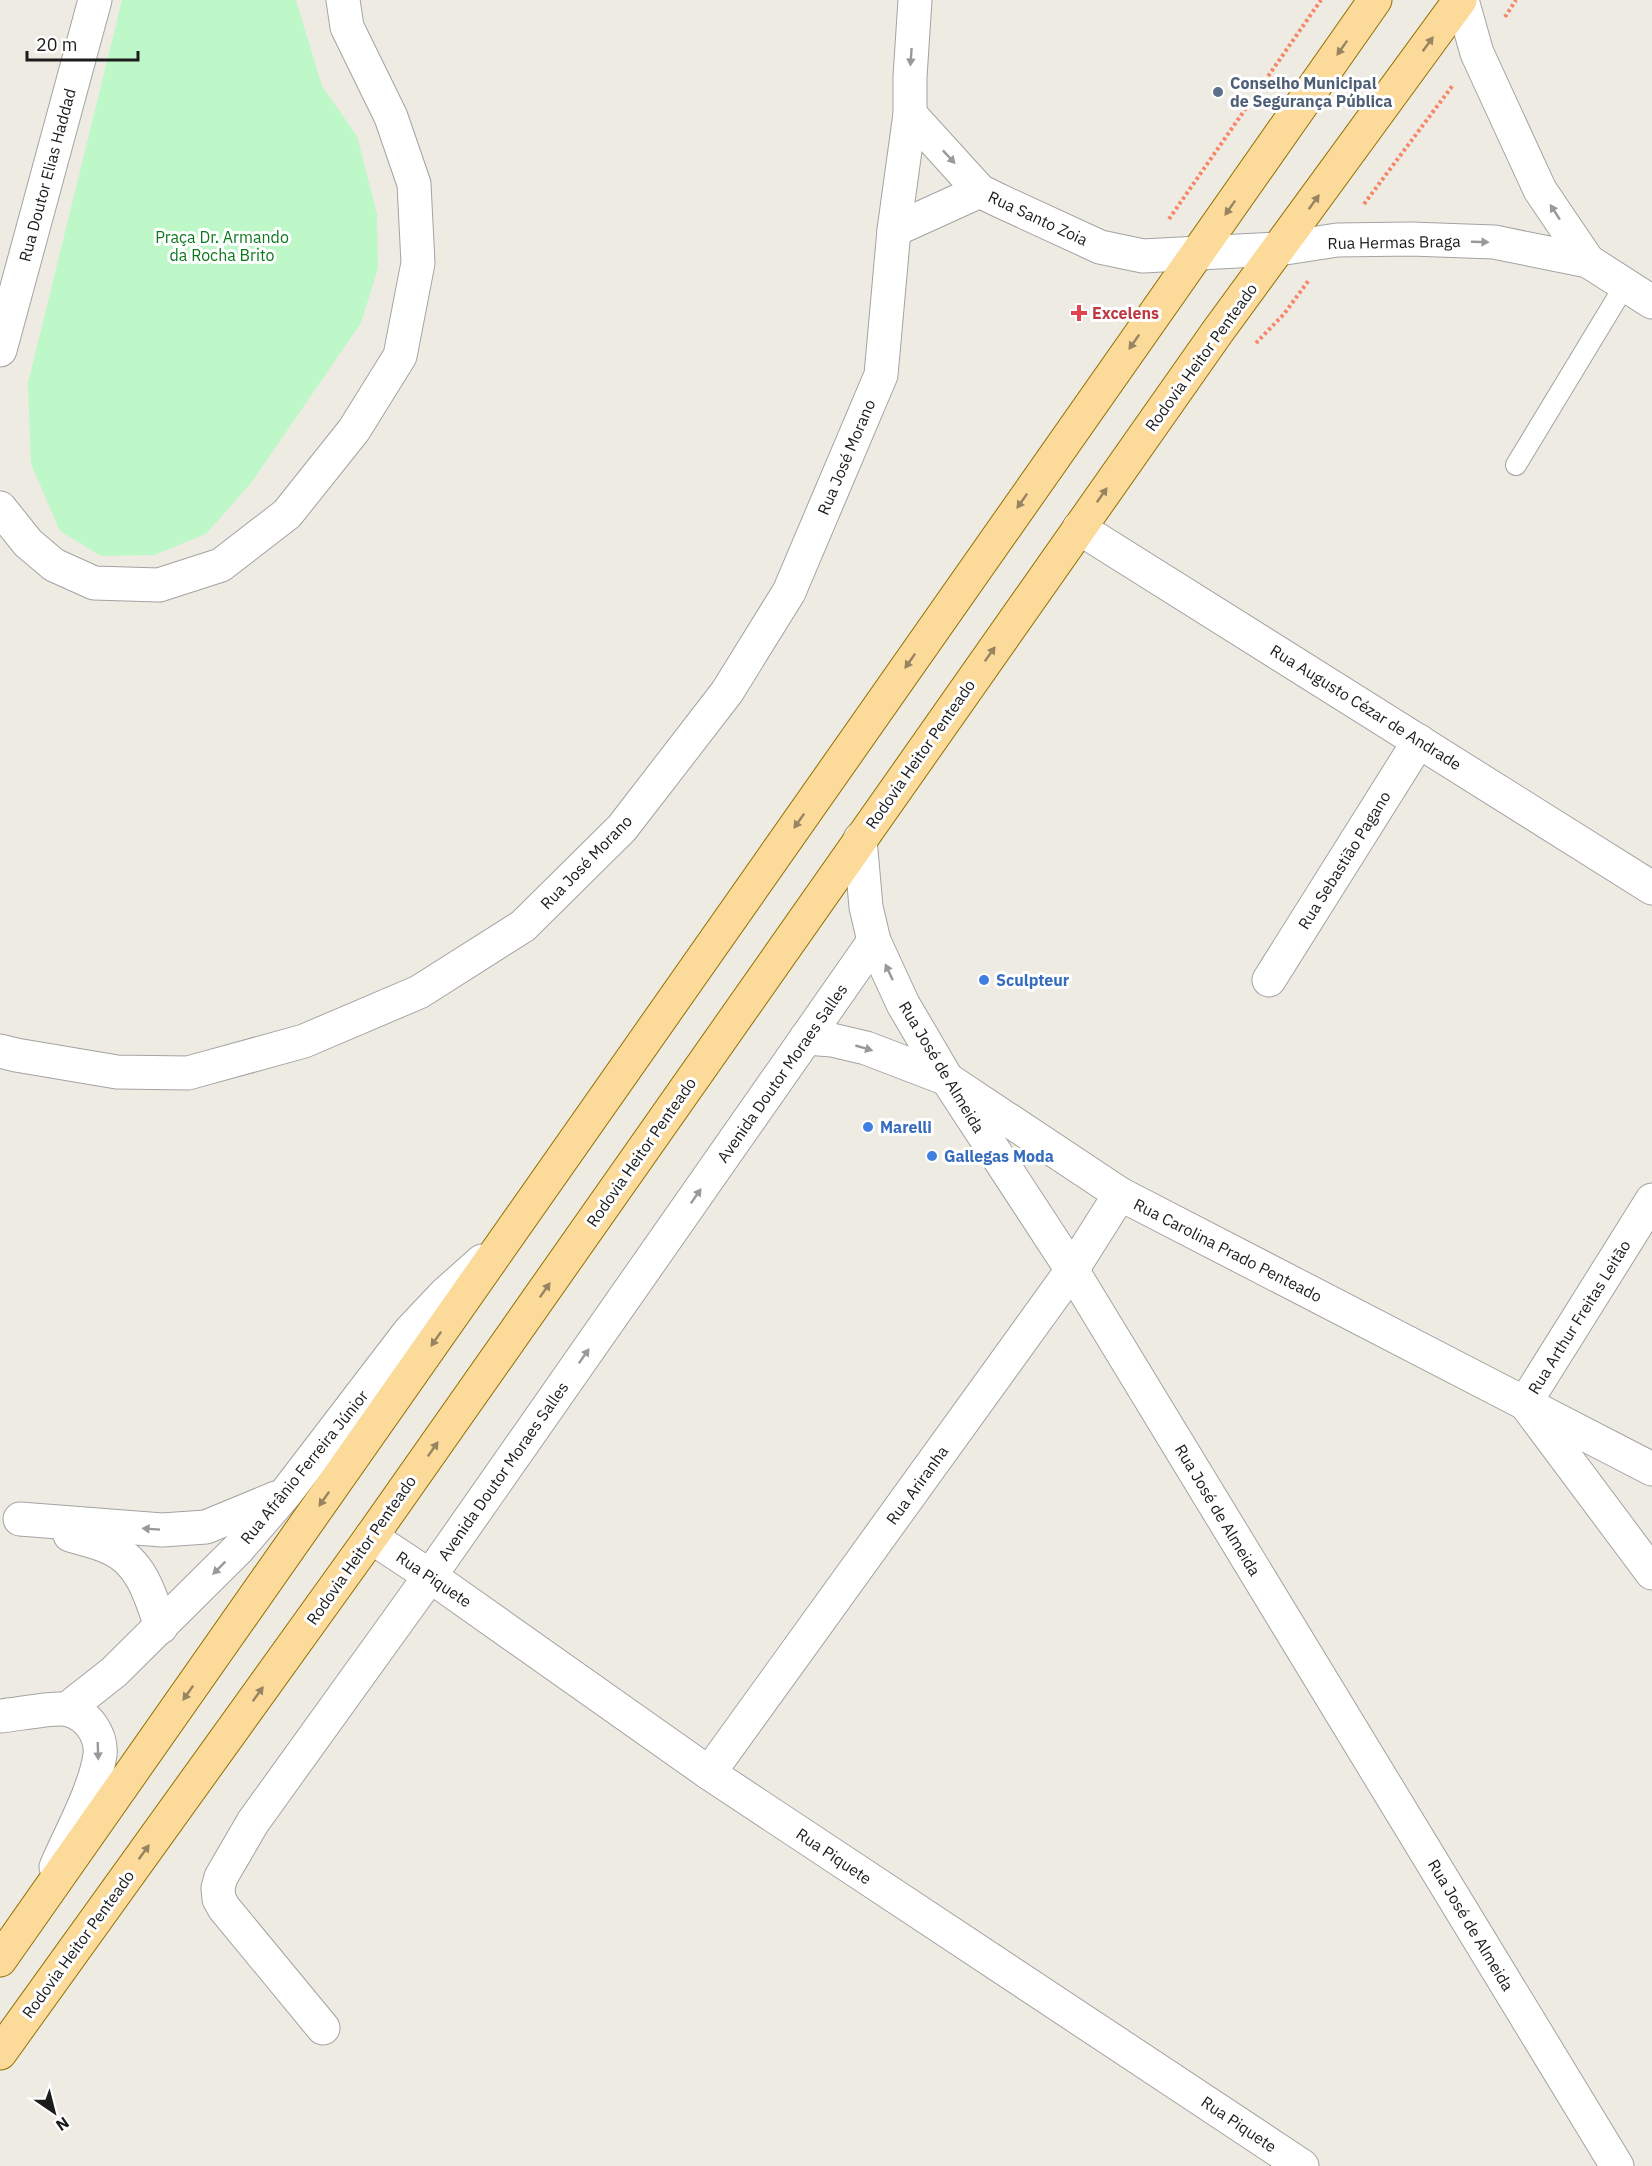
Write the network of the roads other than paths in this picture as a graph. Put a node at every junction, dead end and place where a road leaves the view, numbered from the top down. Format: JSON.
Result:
{"nodes":[{"id":1,"x":95,"y":0,"type":"edge"},
{"id":2,"x":343,"y":0,"type":"edge"},
{"id":3,"x":915,"y":0,"type":"edge"},
{"id":4,"x":1375,"y":0,"type":"edge"},
{"id":5,"x":1461,"y":0,"type":"edge"},
{"id":6,"x":910,"y":114,"type":"junction"},
{"id":7,"x":980,"y":191,"type":"junction"},
{"id":8,"x":894,"y":230,"type":"junction"},
{"id":9,"x":1279,"y":249,"type":"junction"},
{"id":10,"x":1199,"y":253,"type":"junction"},
{"id":11,"x":1588,"y":261,"type":"junction"},
{"id":12,"x":1625,"y":285,"type":"junction"},
{"id":13,"x":1652,"y":302,"type":"edge"},
{"id":14,"x":0,"y":350,"type":"edge"},
{"id":15,"x":1516,"y":465,"type":"dead end"},
{"id":16,"x":0,"y":508,"type":"edge"},
{"id":17,"x":1079,"y":528,"type":"junction"},
{"id":18,"x":1419,"y":741,"type":"junction"},
{"id":19,"x":860,"y":839,"type":"junction"},
{"id":20,"x":1652,"y":888,"type":"edge"},
{"id":21,"x":874,"y":940,"type":"junction"},
{"id":22,"x":1269,"y":980,"type":"dead end"},
{"id":23,"x":806,"y":1038,"type":"junction"},
{"id":24,"x":0,"y":1051,"type":"edge"},
{"id":25,"x":947,"y":1079,"type":"junction"},
{"id":26,"x":1120,"y":1194,"type":"junction"},
{"id":27,"x":1652,"y":1200,"type":"edge"},
{"id":28,"x":506,"y":1240,"type":"junction"},
{"id":29,"x":1072,"y":1270,"type":"junction"},
{"id":30,"x":1525,"y":1403,"type":"junction"},
{"id":31,"x":1652,"y":1469,"type":"edge"},
{"id":32,"x":286,"y":1493,"type":"junction"},
{"id":33,"x":10,"y":1515,"type":"edge"},
{"id":34,"x":371,"y":1537,"type":"junction"},
{"id":35,"x":1652,"y":1573,"type":"edge"},
{"id":36,"x":430,"y":1576,"type":"junction"},
{"id":37,"x":161,"y":1627,"type":"junction"},
{"id":38,"x":67,"y":1709,"type":"junction"},
{"id":39,"x":0,"y":1716,"type":"edge"},
{"id":40,"x":709,"y":1773,"type":"junction"},
{"id":41,"x":44,"y":1897,"type":"junction"},
{"id":42,"x":0,"y":1960,"type":"edge"},
{"id":43,"x":323,"y":2028,"type":"dead end"},
{"id":44,"x":0,"y":2053,"type":"edge"},
{"id":45,"x":1302,"y":2166,"type":"edge"},
{"id":46,"x":1617,"y":2166,"type":"edge"}],
"edges":[{"from":1,"to":14,"type":"street","name":"Rua Doutor Elias Haddad"},
{"from":2,"to":16,"type":"street"},
{"from":3,"to":6,"type":"street","name":"Rua José Morano","one_way":true},
{"from":4,"to":10,"type":"main road","one_way":true},
{"from":9,"to":5,"type":"main road","name":"Rodovia Heitor Penteado","one_way":true},
{"from":11,"to":5,"type":"street","name":"Rua Hermas Braga","one_way":true},
{"from":6,"to":7,"type":"street","name":"Rua Santo Zoia","one_way":true},
{"from":6,"to":8,"type":"street","name":"Rua José Morano"},
{"from":7,"to":8,"type":"street"},
{"from":7,"to":10,"type":"street","name":"Rua Santo Zoia"},
{"from":8,"to":24,"type":"street","name":"Rua José Morano"},
{"from":9,"to":10,"type":"street","name":"Rua Hermas Braga"},
{"from":9,"to":11,"type":"street","name":"Rua Hermas Braga","one_way":true},
{"from":17,"to":9,"type":"main road","name":"Rodovia Heitor Penteado","one_way":true},
{"from":10,"to":28,"type":"main road","one_way":true},
{"from":11,"to":12,"type":"street","name":"Rua Hermas Braga"},
{"from":12,"to":13,"type":"street","name":"Rua Hermas Braga"},
{"from":12,"to":15,"type":"lane"},
{"from":17,"to":18,"type":"street","name":"Rua Augusto Cézar de Andrade"},
{"from":19,"to":17,"type":"main road","name":"Rodovia Heitor Penteado","one_way":true},
{"from":18,"to":20,"type":"street","name":"Rua Augusto Cézar de Andrade"},
{"from":18,"to":22,"type":"street","name":"Rua Sebastião Pagano"},
{"from":19,"to":21,"type":"street","name":"Rua José de Almeida"},
{"from":34,"to":19,"type":"main road","name":"Rodovia Heitor Penteado","one_way":true},
{"from":21,"to":23,"type":"street","name":"Avenida Doutor Moraes Salles"},
{"from":25,"to":21,"type":"street","name":"Rua José de Almeida","one_way":true},
{"from":23,"to":25,"type":"street","name":"Rua Carolina Prado Penteado","one_way":true},
{"from":36,"to":23,"type":"street","name":"Avenida Doutor Moraes Salles","one_way":true},
{"from":25,"to":26,"type":"street","name":"Rua Carolina Prado Penteado"},
{"from":25,"to":29,"type":"street","name":"Rua José de Almeida"},
{"from":26,"to":29,"type":"street","name":"Rua Ariranha"},
{"from":26,"to":30,"type":"street","name":"Rua Carolina Prado Penteado"},
{"from":27,"to":30,"type":"street","name":"Rua Arthur Freitas Leitão"},
{"from":28,"to":32,"type":"street","name":"Rua Afrânio Ferreira Júnior"},
{"from":28,"to":41,"type":"main road","one_way":true},
{"from":29,"to":40,"type":"street","name":"Rua Ariranha"},
{"from":29,"to":46,"type":"street","name":"Rua José de Almeida"},
{"from":30,"to":31,"type":"street","name":"Rua Carolina Prado Penteado"},
{"from":30,"to":35,"type":"street"},
{"from":32,"to":33,"type":"street","one_way":true},
{"from":32,"to":37,"type":"street","name":"Rua Afrânio Ferreira Júnior","one_way":true},
{"from":33,"to":37,"type":"street"},
{"from":34,"to":36,"type":"street","name":"Rua Piquete"},
{"from":44,"to":34,"type":"main road","name":"Rodovia Heitor Penteado","one_way":true},
{"from":36,"to":40,"type":"street","name":"Rua Piquete"},
{"from":36,"to":43,"type":"street","name":"Avenida Doutor Moraes Salles"},
{"from":37,"to":38,"type":"street","name":"Rua Afrânio Ferreira Júnior"},
{"from":38,"to":39,"type":"street"},
{"from":38,"to":41,"type":"street","one_way":true},
{"from":40,"to":45,"type":"street","name":"Rua Piquete"},
{"from":41,"to":42,"type":"main road"}]}
